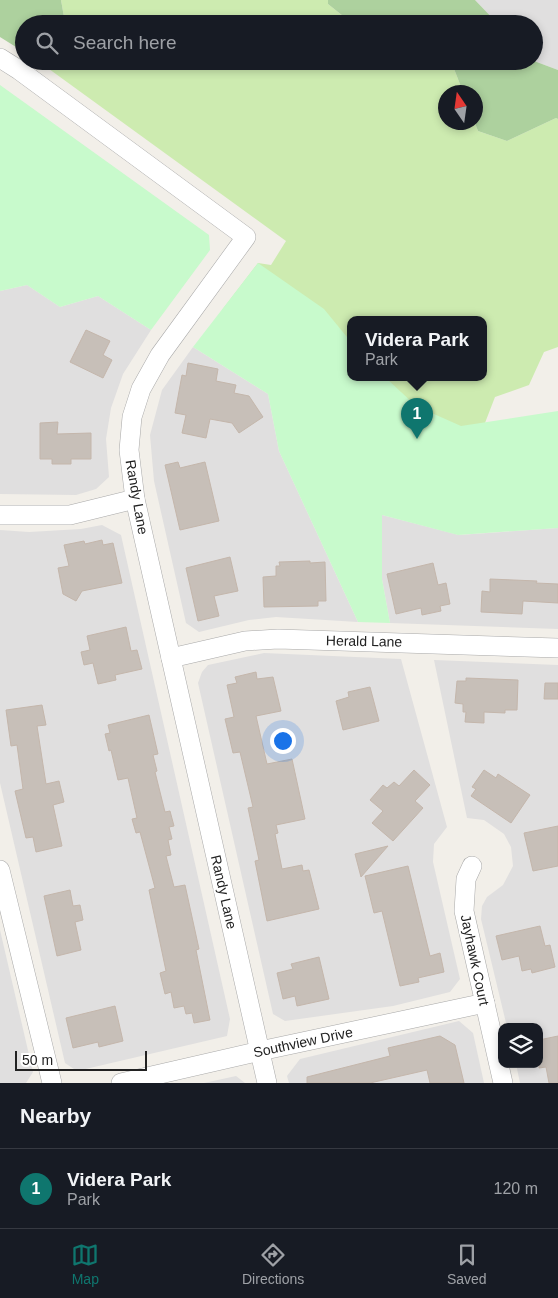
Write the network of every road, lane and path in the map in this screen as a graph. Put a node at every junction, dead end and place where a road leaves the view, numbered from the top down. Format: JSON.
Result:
{"nodes":[{"id":1,"x":0,"y":58,"type":"edge"},
{"id":2,"x":15,"y":67,"type":"edge"},
{"id":3,"x":19,"y":70,"type":"edge"},
{"id":4,"x":135,"y":499,"type":"junction"},
{"id":5,"x":0,"y":515,"type":"edge"},
{"id":6,"x":558,"y":648,"type":"edge"},
{"id":7,"x":171,"y":658,"type":"junction"},
{"id":8,"x":472,"y":866,"type":"dead end"},
{"id":9,"x":0,"y":870,"type":"edge"},
{"id":10,"x":485,"y":1003,"type":"junction"},
{"id":11,"x":260,"y":1050,"type":"junction"},
{"id":12,"x":52,"y":1083,"type":"edge"},
{"id":13,"x":121,"y":1083,"type":"edge"},
{"id":14,"x":267,"y":1083,"type":"edge"},
{"id":15,"x":503,"y":1083,"type":"edge"}],
"edges":[{"from":1,"to":2,"type":"street","name":"Randy Lane"},
{"from":3,"to":4,"type":"street","name":"Randy Lane"},
{"from":4,"to":5,"type":"street"},
{"from":4,"to":7,"type":"street","name":"Randy Lane"},
{"from":6,"to":7,"type":"street","name":"Herald Lane"},
{"from":7,"to":11,"type":"street","name":"Randy Lane"},
{"from":8,"to":10,"type":"street","name":"Jayhawk Court"},
{"from":9,"to":12,"type":"street"},
{"from":10,"to":11,"type":"street","name":"Southview Drive"},
{"from":10,"to":15,"type":"street","name":"Jayhawk Court"},
{"from":11,"to":13,"type":"street","name":"Southview Drive"},
{"from":11,"to":14,"type":"street","name":"Randy Lane"}]}
